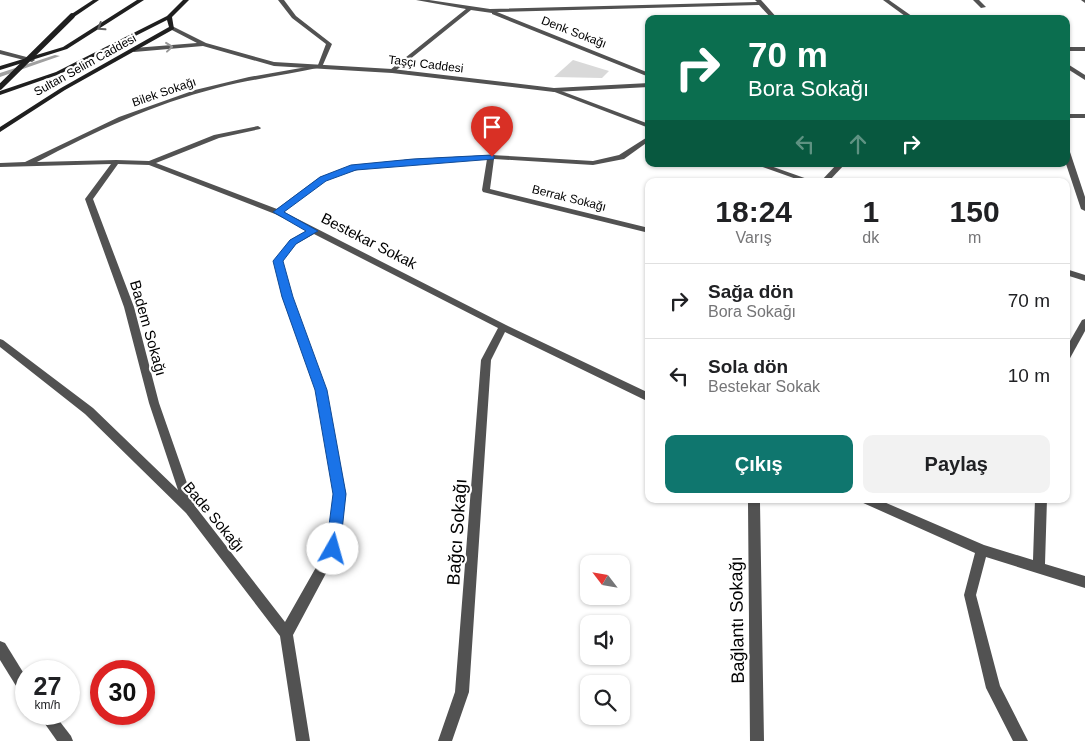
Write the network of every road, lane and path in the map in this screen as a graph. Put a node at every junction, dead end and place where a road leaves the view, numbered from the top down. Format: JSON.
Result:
{"nodes":[{"id":1,"x":96,"y":0,"type":"edge"},
{"id":2,"x":141,"y":0,"type":"edge"},
{"id":3,"x":186,"y":0,"type":"edge"},
{"id":4,"x":281,"y":0,"type":"edge"},
{"id":5,"x":419,"y":0,"type":"edge"},
{"id":6,"x":886,"y":0,"type":"edge"},
{"id":7,"x":976,"y":0,"type":"edge"},
{"id":8,"x":426,"y":1,"type":"edge"},
{"id":9,"x":760,"y":1,"type":"edge"},
{"id":10,"x":983,"y":7,"type":"dead end"},
{"id":11,"x":469,"y":9,"type":"junction"},
{"id":12,"x":490,"y":11,"type":"junction"},
{"id":13,"x":772,"y":15,"type":"edge"},
{"id":14,"x":907,"y":15,"type":"edge"},
{"id":15,"x":169,"y":17,"type":"junction"},
{"id":16,"x":172,"y":28,"type":"junction"},
{"id":17,"x":204,"y":44,"type":"junction"},
{"id":18,"x":1085,"y":49,"type":"edge"},
{"id":19,"x":134,"y":50,"type":"junction"},
{"id":20,"x":1070,"y":50,"type":"edge"},
{"id":21,"x":0,"y":52,"type":"edge"},
{"id":22,"x":32,"y":60,"type":"junction"},
{"id":23,"x":320,"y":66,"type":"junction"},
{"id":24,"x":0,"y":68,"type":"edge"},
{"id":25,"x":1070,"y":68,"type":"edge"},
{"id":26,"x":392,"y":71,"type":"junction"},
{"id":27,"x":645,"y":72,"type":"edge"},
{"id":28,"x":1085,"y":78,"type":"edge"},
{"id":29,"x":645,"y":85,"type":"edge"},
{"id":30,"x":0,"y":87,"type":"edge"},
{"id":31,"x":554,"y":90,"type":"junction"},
{"id":32,"x":0,"y":93,"type":"edge"},
{"id":33,"x":1070,"y":116,"type":"edge"},
{"id":34,"x":1085,"y":116,"type":"edge"},
{"id":35,"x":645,"y":124,"type":"edge"},
{"id":36,"x":258,"y":128,"type":"dead end"},
{"id":37,"x":0,"y":130,"type":"edge"},
{"id":38,"x":645,"y":141,"type":"edge"},
{"id":39,"x":492,"y":157,"type":"junction"},
{"id":40,"x":116,"y":162,"type":"junction"},
{"id":41,"x":150,"y":163,"type":"junction"},
{"id":42,"x":1070,"y":164,"type":"edge"},
{"id":43,"x":0,"y":165,"type":"edge"},
{"id":44,"x":24,"y":165,"type":"junction"},
{"id":45,"x":767,"y":167,"type":"edge"},
{"id":46,"x":838,"y":167,"type":"edge"},
{"id":47,"x":800,"y":178,"type":"edge"},
{"id":48,"x":828,"y":178,"type":"edge"},
{"id":49,"x":1085,"y":209,"type":"edge"},
{"id":50,"x":278,"y":212,"type":"junction"},
{"id":51,"x":645,"y":230,"type":"edge"},
{"id":52,"x":313,"y":231,"type":"junction"},
{"id":53,"x":1070,"y":273,"type":"edge"},
{"id":54,"x":1085,"y":278,"type":"edge"},
{"id":55,"x":1085,"y":322,"type":"edge"},
{"id":56,"x":503,"y":327,"type":"junction"},
{"id":57,"x":1070,"y":337,"type":"edge"},
{"id":58,"x":1077,"y":338,"type":"junction"},
{"id":59,"x":0,"y":342,"type":"edge"},
{"id":60,"x":1070,"y":351,"type":"edge"},
{"id":61,"x":645,"y":396,"type":"edge"},
{"id":62,"x":754,"y":503,"type":"edge"},
{"id":63,"x":874,"y":503,"type":"edge"},
{"id":64,"x":1041,"y":503,"type":"edge"},
{"id":65,"x":190,"y":509,"type":"junction"},
{"id":66,"x":982,"y":550,"type":"junction"},
{"id":67,"x":1039,"y":568,"type":"junction"},
{"id":68,"x":1085,"y":582,"type":"edge"},
{"id":69,"x":286,"y":634,"type":"junction"},
{"id":70,"x":0,"y":648,"type":"edge"},
{"id":71,"x":15,"y":672,"type":"edge"},
{"id":72,"x":54,"y":725,"type":"edge"},
{"id":73,"x":66,"y":741,"type":"edge"},
{"id":74,"x":303,"y":741,"type":"edge"},
{"id":75,"x":445,"y":741,"type":"edge"},
{"id":76,"x":757,"y":741,"type":"edge"},
{"id":77,"x":1021,"y":741,"type":"edge"}],
"edges":[{"from":1,"to":30,"type":"main road","name":"Sultan Selim Caddesi","bridge":true},
{"from":2,"to":22,"type":"main road","one_way":true},
{"from":3,"to":15,"type":"main road"},
{"from":4,"to":23,"type":"street"},
{"from":5,"to":8,"type":"street"},
{"from":6,"to":14,"type":"street"},
{"from":7,"to":10,"type":"street"},
{"from":8,"to":11,"type":"street"},
{"from":9,"to":12,"type":"street"},
{"from":9,"to":13,"type":"street"},
{"from":11,"to":12,"type":"street"},
{"from":11,"to":26,"type":"street"},
{"from":12,"to":27,"type":"street","name":"Denk Sokağı"},
{"from":15,"to":16,"type":"main road"},
{"from":15,"to":32,"type":"main road"},
{"from":16,"to":17,"type":"street","name":"Taşçı Caddesi"},
{"from":16,"to":19,"type":"main road","name":"Sultan Selim Caddesi"},
{"from":19,"to":17,"type":"street","name":"Taşçı Caddesi","one_way":true},
{"from":17,"to":23,"type":"street","name":"Taşçı Caddesi"},
{"from":18,"to":20,"type":"street"},
{"from":19,"to":37,"type":"main road","name":"Sultan Selim Caddesi"},
{"from":21,"to":22,"type":"street"},
{"from":22,"to":24,"type":"main road"},
{"from":23,"to":26,"type":"street","name":"Taşçı Caddesi"},
{"from":23,"to":44,"type":"street","name":"Bilek Sokağı"},
{"from":25,"to":28,"type":"street"},
{"from":26,"to":31,"type":"street","name":"Taşçı Caddesi"},
{"from":29,"to":31,"type":"street","name":"Taşçı Caddesi"},
{"from":31,"to":35,"type":"street"},
{"from":33,"to":34,"type":"street"},
{"from":36,"to":41,"type":"street"},
{"from":38,"to":39,"type":"street"},
{"from":39,"to":50,"type":"street"},
{"from":39,"to":51,"type":"street","name":"Berrak Sokağı"},
{"from":40,"to":41,"type":"street","name":"Bestekar Sokak"},
{"from":40,"to":44,"type":"street","name":"Bestekar Sokak"},
{"from":40,"to":65,"type":"street","name":"Badem Sokağı"},
{"from":41,"to":50,"type":"street","name":"Bestekar Sokak"},
{"from":42,"to":49,"type":"street"},
{"from":43,"to":44,"type":"street","name":"Bestekar Sokak"},
{"from":45,"to":47,"type":"street"},
{"from":46,"to":48,"type":"street"},
{"from":50,"to":52,"type":"street","name":"Bestekar Sokak"},
{"from":52,"to":56,"type":"street","name":"Bestekar Sokak"},
{"from":52,"to":69,"type":"street"},
{"from":53,"to":54,"type":"street"},
{"from":55,"to":58,"type":"street"},
{"from":56,"to":61,"type":"street","name":"Bestekar Sokak"},
{"from":56,"to":75,"type":"street","name":"Bağcı Sokağı"},
{"from":57,"to":58,"type":"street"},
{"from":58,"to":60,"type":"street"},
{"from":59,"to":65,"type":"street","name":"Bade Sokağı"},
{"from":62,"to":76,"type":"street","name":"Bağlantı Sokağı"},
{"from":63,"to":66,"type":"street"},
{"from":64,"to":67,"type":"street"},
{"from":65,"to":69,"type":"street","name":"Bade Sokağı"},
{"from":66,"to":67,"type":"street"},
{"from":66,"to":77,"type":"street"},
{"from":67,"to":68,"type":"street"},
{"from":69,"to":74,"type":"street","name":"Bade Sokağı"},
{"from":70,"to":71,"type":"street"},
{"from":72,"to":73,"type":"street"}]}
